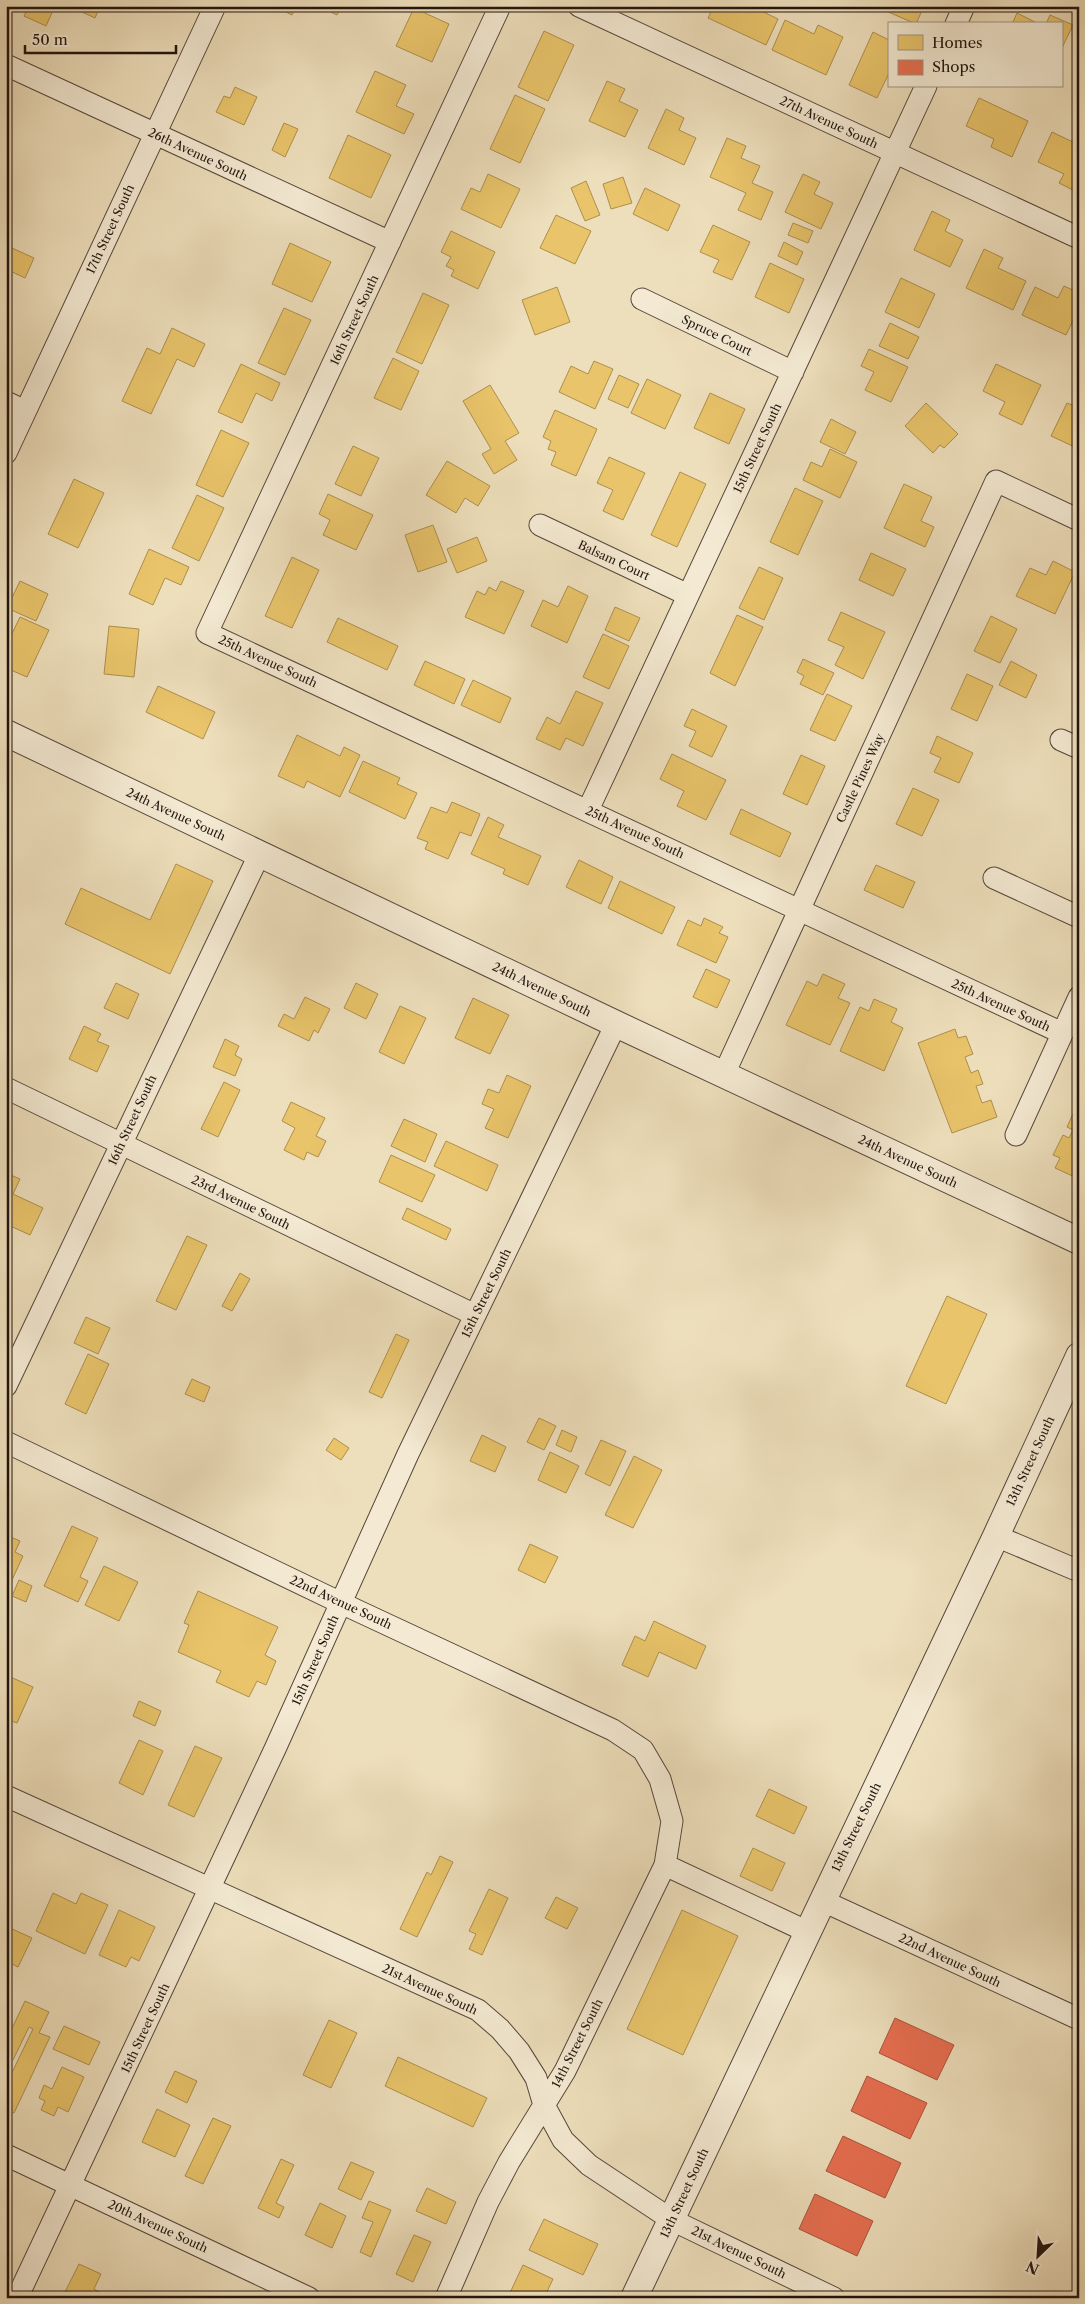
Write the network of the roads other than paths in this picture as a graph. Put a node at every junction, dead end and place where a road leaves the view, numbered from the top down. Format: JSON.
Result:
{"nodes":[{"id":1,"x":215,"y":6,"type":"edge"},
{"id":2,"x":500,"y":6,"type":"edge"},
{"id":3,"x":579,"y":6,"type":"edge"},
{"id":4,"x":964,"y":6,"type":"edge"},
{"id":5,"x":957,"y":22,"type":"edge"},
{"id":6,"x":6,"y":65,"type":"edge"},
{"id":7,"x":925,"y":88,"type":"edge"},
{"id":8,"x":155,"y":134,"type":"junction"},
{"id":9,"x":895,"y":153,"type":"junction"},
{"id":10,"x":1079,"y":238,"type":"edge"},
{"id":11,"x":390,"y":242,"type":"junction"},
{"id":12,"x":642,"y":299,"type":"dead end"},
{"id":13,"x":793,"y":372,"type":"junction"},
{"id":14,"x":6,"y":402,"type":"edge"},
{"id":15,"x":25,"y":411,"type":"junction"},
{"id":16,"x":6,"y":453,"type":"edge"},
{"id":17,"x":1079,"y":520,"type":"edge"},
{"id":18,"x":540,"y":525,"type":"dead end"},
{"id":19,"x":688,"y":595,"type":"junction"},
{"id":20,"x":207,"y":633,"type":"joint"},
{"id":21,"x":6,"y":733,"type":"edge"},
{"id":22,"x":588,"y":810,"type":"junction"},
{"id":23,"x":260,"y":854,"type":"junction"},
{"id":24,"x":994,"y":878,"type":"dead end"},
{"id":25,"x":800,"y":910,"type":"junction"},
{"id":26,"x":1079,"y":917,"type":"edge"},
{"id":27,"x":1079,"y":997,"type":"edge"},
{"id":28,"x":616,"y":1024,"type":"junction"},
{"id":29,"x":1062,"y":1033,"type":"junction"},
{"id":30,"x":724,"y":1074,"type":"junction"},
{"id":31,"x":6,"y":1088,"type":"edge"},
{"id":32,"x":1016,"y":1136,"type":"dead end"},
{"id":33,"x":121,"y":1144,"type":"junction"},
{"id":34,"x":1079,"y":1241,"type":"edge"},
{"id":35,"x":475,"y":1315,"type":"junction"},
{"id":36,"x":1079,"y":1356,"type":"edge"},
{"id":37,"x":6,"y":1386,"type":"edge"},
{"id":38,"x":6,"y":1442,"type":"edge"},
{"id":39,"x":996,"y":1536,"type":"junction"},
{"id":40,"x":1079,"y":1571,"type":"edge"},
{"id":41,"x":341,"y":1603,"type":"junction"},
{"id":42,"x":660,"y":1779,"type":"joint"},
{"id":43,"x":6,"y":1796,"type":"edge"},
{"id":44,"x":664,"y":1865,"type":"junction"},
{"id":45,"x":210,"y":1888,"type":"junction"},
{"id":46,"x":821,"y":1900,"type":"junction"},
{"id":47,"x":808,"y":1932,"type":"junction"},
{"id":48,"x":1079,"y":2019,"type":"edge"},
{"id":49,"x":544,"y":2105,"type":"junction"},
{"id":50,"x":6,"y":2155,"type":"edge"},
{"id":51,"x":70,"y":2185,"type":"junction"},
{"id":52,"x":672,"y":2220,"type":"junction"},
{"id":53,"x":17,"y":2298,"type":"edge"},
{"id":54,"x":309,"y":2298,"type":"edge"},
{"id":55,"x":446,"y":2298,"type":"edge"},
{"id":56,"x":634,"y":2298,"type":"edge"},
{"id":57,"x":834,"y":2298,"type":"edge"}],
"edges":[{"from":1,"to":8,"type":"street","name":"17th Street South"},
{"from":2,"to":11,"type":"street","name":"16th Street South"},
{"from":3,"to":9,"type":"street","name":"27th Avenue South"},
{"from":4,"to":5,"type":"street"},
{"from":6,"to":8,"type":"street","name":"26th Avenue South"},
{"from":7,"to":9,"type":"street","name":"15th Street South"},
{"from":8,"to":11,"type":"street","name":"26th Avenue South"},
{"from":8,"to":15,"type":"street","name":"17th Street South"},
{"from":9,"to":10,"type":"street","name":"27th Avenue South"},
{"from":9,"to":13,"type":"street","name":"15th Street South"},
{"from":11,"to":20,"type":"street","name":"16th Street South"},
{"from":12,"to":13,"type":"street","name":"Spruce Court"},
{"from":13,"to":19,"type":"street","name":"15th Street South"},
{"from":14,"to":15,"type":"street"},
{"from":15,"to":16,"type":"street","name":"17th Street South"},
{"from":17,"to":25,"type":"street","name":"Castle Pines Way"},
{"from":18,"to":19,"type":"street","name":"Balsam Court"},
{"from":19,"to":22,"type":"street","name":"15th Street South"},
{"from":20,"to":22,"type":"street","name":"25th Avenue South"},
{"from":21,"to":23,"type":"street","name":"24th Avenue South"},
{"from":22,"to":25,"type":"street","name":"25th Avenue South"},
{"from":23,"to":28,"type":"street","name":"24th Avenue South"},
{"from":23,"to":33,"type":"street","name":"16th Street South"},
{"from":24,"to":26,"type":"street"},
{"from":25,"to":29,"type":"street","name":"25th Avenue South"},
{"from":25,"to":30,"type":"street","name":"Castle Pines Way"},
{"from":27,"to":29,"type":"street"},
{"from":28,"to":30,"type":"street","name":"24th Avenue South"},
{"from":28,"to":35,"type":"street","name":"15th Street South"},
{"from":29,"to":32,"type":"street"},
{"from":30,"to":34,"type":"street","name":"24th Avenue South"},
{"from":31,"to":33,"type":"street","name":"23rd Avenue South"},
{"from":33,"to":35,"type":"street","name":"23rd Avenue South"},
{"from":33,"to":37,"type":"street","name":"16th Street South"},
{"from":35,"to":41,"type":"street","name":"15th Street South"},
{"from":36,"to":39,"type":"street","name":"13th Street South"},
{"from":38,"to":41,"type":"street","name":"22nd Avenue South"},
{"from":39,"to":40,"type":"street"},
{"from":39,"to":46,"type":"street","name":"13th Street South"},
{"from":41,"to":42,"type":"street","name":"22nd Avenue South"},
{"from":41,"to":45,"type":"street","name":"15th Street South"},
{"from":42,"to":44,"type":"street","name":"14th Street South"},
{"from":43,"to":45,"type":"street","name":"21st Avenue South"},
{"from":44,"to":47,"type":"street"},
{"from":44,"to":49,"type":"street","name":"14th Street South"},
{"from":45,"to":49,"type":"street","name":"21st Avenue South"},
{"from":45,"to":51,"type":"street","name":"15th Street South"},
{"from":46,"to":47,"type":"street","name":"13th Street South"},
{"from":46,"to":48,"type":"street","name":"22nd Avenue South"},
{"from":47,"to":52,"type":"street","name":"13th Street South"},
{"from":49,"to":52,"type":"street","name":"21st Avenue South"},
{"from":49,"to":55,"type":"street","name":"14th Street South"},
{"from":50,"to":51,"type":"street","name":"20th Avenue South"},
{"from":51,"to":53,"type":"street","name":"15th Street South"},
{"from":51,"to":54,"type":"street","name":"20th Avenue South"},
{"from":52,"to":56,"type":"street","name":"13th Street South"},
{"from":52,"to":57,"type":"street","name":"21st Avenue South"}]}
